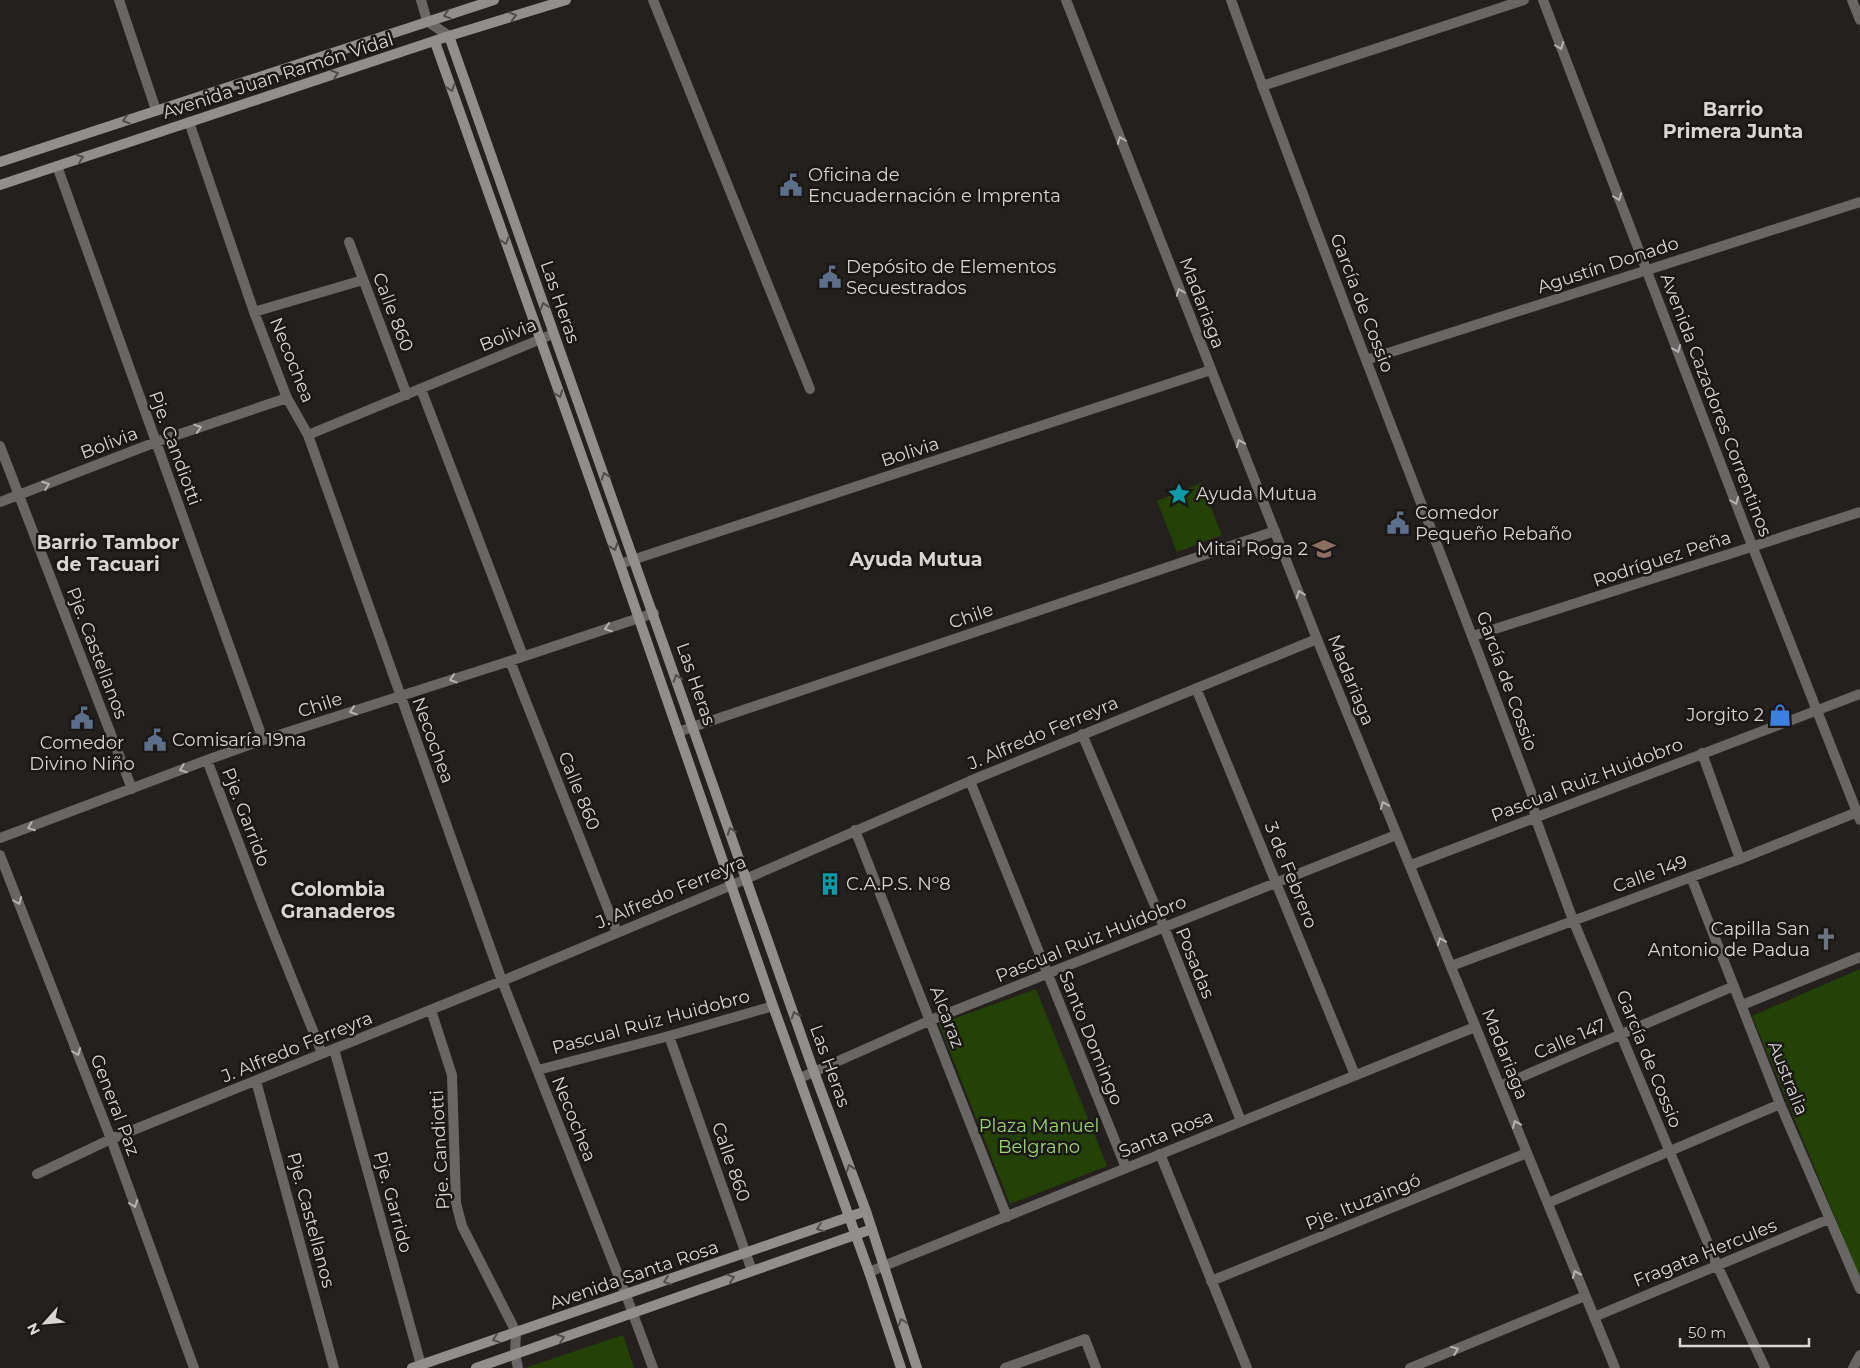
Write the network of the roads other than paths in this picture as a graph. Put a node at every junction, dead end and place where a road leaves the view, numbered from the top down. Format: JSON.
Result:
{"nodes":[{"id":1,"x":119,"y":0,"type":"edge"},
{"id":2,"x":420,"y":0,"type":"edge"},
{"id":3,"x":494,"y":0,"type":"edge"},
{"id":4,"x":566,"y":0,"type":"edge"},
{"id":5,"x":653,"y":0,"type":"edge"},
{"id":6,"x":1066,"y":0,"type":"edge"},
{"id":7,"x":1231,"y":0,"type":"edge"},
{"id":8,"x":1524,"y":0,"type":"edge"},
{"id":9,"x":1543,"y":0,"type":"edge"},
{"id":10,"x":1852,"y":0,"type":"edge"},
{"id":11,"x":1860,"y":20,"type":"edge"},
{"id":12,"x":427,"y":21,"type":"junction"},
{"id":13,"x":449,"y":36,"type":"junction"},
{"id":14,"x":435,"y":42,"type":"junction"},
{"id":15,"x":1262,"y":86,"type":"junction"},
{"id":16,"x":156,"y":110,"type":"junction"},
{"id":17,"x":189,"y":122,"type":"junction"},
{"id":18,"x":0,"y":162,"type":"edge"},
{"id":19,"x":57,"y":166,"type":"junction"},
{"id":20,"x":0,"y":185,"type":"edge"},
{"id":21,"x":1860,"y":202,"type":"edge"},
{"id":22,"x":348,"y":242,"type":"dead end"},
{"id":23,"x":1647,"y":269,"type":"junction"},
{"id":24,"x":363,"y":280,"type":"junction"},
{"id":25,"x":254,"y":312,"type":"junction"},
{"id":26,"x":554,"y":334,"type":"junction"},
{"id":27,"x":540,"y":340,"type":"junction"},
{"id":28,"x":1366,"y":360,"type":"junction"},
{"id":29,"x":1211,"y":370,"type":"junction"},
{"id":30,"x":421,"y":389,"type":"junction"},
{"id":31,"x":810,"y":389,"type":"dead end"},
{"id":32,"x":407,"y":395,"type":"junction"},
{"id":33,"x":287,"y":398,"type":"junction"},
{"id":34,"x":308,"y":435,"type":"junction"},
{"id":35,"x":156,"y":442,"type":"junction"},
{"id":36,"x":0,"y":446,"type":"edge"},
{"id":37,"x":19,"y":495,"type":"junction"},
{"id":38,"x":0,"y":502,"type":"edge"},
{"id":39,"x":1860,"y":512,"type":"edge"},
{"id":40,"x":1275,"y":531,"type":"junction"},
{"id":41,"x":1753,"y":548,"type":"junction"},
{"id":42,"x":635,"y":560,"type":"junction"},
{"id":43,"x":620,"y":564,"type":"junction"},
{"id":44,"x":654,"y":613,"type":"junction"},
{"id":45,"x":638,"y":618,"type":"junction"},
{"id":46,"x":1473,"y":636,"type":"junction"},
{"id":47,"x":1317,"y":639,"type":"junction"},
{"id":48,"x":523,"y":656,"type":"junction"},
{"id":49,"x":510,"y":661,"type":"junction"},
{"id":50,"x":1196,"y":688,"type":"junction"},
{"id":51,"x":1860,"y":694,"type":"edge"},
{"id":52,"x":400,"y":697,"type":"junction"},
{"id":53,"x":1818,"y":710,"type":"junction"},
{"id":54,"x":694,"y":726,"type":"junction"},
{"id":55,"x":678,"y":732,"type":"junction"},
{"id":56,"x":1082,"y":734,"type":"junction"},
{"id":57,"x":263,"y":740,"type":"junction"},
{"id":58,"x":1702,"y":753,"type":"junction"},
{"id":59,"x":207,"y":760,"type":"junction"},
{"id":60,"x":970,"y":781,"type":"junction"},
{"id":61,"x":132,"y":789,"type":"junction"},
{"id":62,"x":1859,"y":815,"type":"edge"},
{"id":63,"x":1535,"y":817,"type":"junction"},
{"id":64,"x":855,"y":830,"type":"junction"},
{"id":65,"x":1396,"y":835,"type":"junction"},
{"id":66,"x":0,"y":838,"type":"edge"},
{"id":67,"x":0,"y":855,"type":"edge"},
{"id":68,"x":1740,"y":859,"type":"junction"},
{"id":69,"x":1411,"y":866,"type":"junction"},
{"id":70,"x":747,"y":877,"type":"junction"},
{"id":71,"x":1691,"y":877,"type":"junction"},
{"id":72,"x":1277,"y":882,"type":"junction"},
{"id":73,"x":732,"y":885,"type":"junction"},
{"id":74,"x":1573,"y":920,"type":"junction"},
{"id":75,"x":1164,"y":927,"type":"junction"},
{"id":76,"x":617,"y":932,"type":"junction"},
{"id":77,"x":1860,"y":958,"type":"edge"},
{"id":78,"x":1451,"y":966,"type":"junction"},
{"id":79,"x":1048,"y":974,"type":"junction"},
{"id":80,"x":502,"y":982,"type":"junction"},
{"id":81,"x":1734,"y":986,"type":"junction"},
{"id":82,"x":773,"y":1006,"type":"junction"},
{"id":83,"x":1742,"y":1006,"type":"junction"},
{"id":84,"x":431,"y":1010,"type":"junction"},
{"id":85,"x":931,"y":1020,"type":"junction"},
{"id":86,"x":1476,"y":1027,"type":"junction"},
{"id":87,"x":1622,"y":1035,"type":"junction"},
{"id":88,"x":669,"y":1036,"type":"junction"},
{"id":89,"x":334,"y":1049,"type":"junction"},
{"id":90,"x":322,"y":1054,"type":"junction"},
{"id":91,"x":538,"y":1070,"type":"junction"},
{"id":92,"x":814,"y":1072,"type":"junction"},
{"id":93,"x":1355,"y":1074,"type":"junction"},
{"id":94,"x":800,"y":1078,"type":"junction"},
{"id":95,"x":256,"y":1081,"type":"junction"},
{"id":96,"x":1500,"y":1086,"type":"junction"},
{"id":97,"x":1780,"y":1104,"type":"junction"},
{"id":98,"x":1240,"y":1121,"type":"junction"},
{"id":99,"x":111,"y":1139,"type":"junction"},
{"id":100,"x":1668,"y":1151,"type":"junction"},
{"id":101,"x":1527,"y":1153,"type":"junction"},
{"id":102,"x":1160,"y":1154,"type":"junction"},
{"id":103,"x":1126,"y":1168,"type":"junction"},
{"id":104,"x":37,"y":1174,"type":"dead end"},
{"id":105,"x":1548,"y":1203,"type":"junction"},
{"id":106,"x":866,"y":1211,"type":"junction"},
{"id":107,"x":1007,"y":1217,"type":"junction"},
{"id":108,"x":850,"y":1218,"type":"junction"},
{"id":109,"x":1829,"y":1219,"type":"junction"},
{"id":110,"x":872,"y":1229,"type":"junction"},
{"id":111,"x":855,"y":1234,"type":"junction"},
{"id":112,"x":745,"y":1254,"type":"junction"},
{"id":113,"x":885,"y":1265,"type":"junction"},
{"id":114,"x":1717,"y":1266,"type":"junction"},
{"id":115,"x":752,"y":1271,"type":"junction"},
{"id":116,"x":869,"y":1272,"type":"junction"},
{"id":117,"x":1210,"y":1281,"type":"junction"},
{"id":118,"x":1860,"y":1289,"type":"edge"},
{"id":119,"x":626,"y":1295,"type":"junction"},
{"id":120,"x":1585,"y":1296,"type":"junction"},
{"id":121,"x":632,"y":1312,"type":"junction"},
{"id":122,"x":1594,"y":1316,"type":"junction"},
{"id":123,"x":516,"y":1332,"type":"junction"},
{"id":124,"x":515,"y":1354,"type":"junction"},
{"id":125,"x":1860,"y":1355,"type":"edge"},
{"id":126,"x":417,"y":1366,"type":"edge"},
{"id":127,"x":194,"y":1368,"type":"edge"},
{"id":128,"x":334,"y":1368,"type":"edge"},
{"id":129,"x":476,"y":1368,"type":"edge"},
{"id":130,"x":518,"y":1368,"type":"edge"},
{"id":131,"x":653,"y":1368,"type":"edge"},
{"id":132,"x":901,"y":1368,"type":"edge"},
{"id":133,"x":917,"y":1368,"type":"edge"},
{"id":134,"x":1005,"y":1368,"type":"edge"},
{"id":135,"x":1096,"y":1368,"type":"edge"},
{"id":136,"x":1247,"y":1368,"type":"edge"},
{"id":137,"x":1410,"y":1368,"type":"edge"},
{"id":138,"x":1615,"y":1368,"type":"edge"},
{"id":139,"x":1765,"y":1368,"type":"edge"},
{"id":140,"x":1854,"y":1368,"type":"edge"}],
"edges":[{"from":1,"to":16,"type":"street"},
{"from":2,"to":12,"type":"street","name":"Las Heras"},
{"from":3,"to":12,"type":"main road","name":"Avenida Juan Ramón Vidal","one_way":true},
{"from":13,"to":4,"type":"main road","name":"Avenida Juan Ramón Vidal","one_way":true},
{"from":5,"to":31,"type":"street"},
{"from":29,"to":6,"type":"street","name":"Madariaga","one_way":true},
{"from":7,"to":15,"type":"street","name":"García de Cossio"},
{"from":8,"to":15,"type":"street"},
{"from":9,"to":23,"type":"street","name":"Avenida Cazadores Correntinos","one_way":true},
{"from":10,"to":11,"type":"street"},
{"from":12,"to":13,"type":"street"},
{"from":12,"to":14,"type":"street","name":"Las Heras"},
{"from":12,"to":16,"type":"main road","name":"Avenida Juan Ramón Vidal"},
{"from":13,"to":14,"type":"main road","name":"Avenida Juan Ramón Vidal"},
{"from":26,"to":13,"type":"main road","name":"Las Heras","one_way":true},
{"from":17,"to":14,"type":"main road","name":"Avenida Juan Ramón Vidal","one_way":true},
{"from":14,"to":27,"type":"main road","name":"Las Heras","one_way":true},
{"from":15,"to":28,"type":"street","name":"García de Cossio"},
{"from":16,"to":18,"type":"main road","name":"Avenida Juan Ramón Vidal","one_way":true},
{"from":19,"to":17,"type":"main road","name":"Avenida Juan Ramón Vidal","one_way":true},
{"from":17,"to":25,"type":"street","name":"Necochea"},
{"from":19,"to":20,"type":"main road","name":"Avenida Juan Ramón Vidal"},
{"from":19,"to":35,"type":"street","name":"Pje. Candiotti"},
{"from":21,"to":23,"type":"street","name":"Agustín Donado"},
{"from":22,"to":24,"type":"street","name":"Calle 860"},
{"from":23,"to":28,"type":"street","name":"Agustín Donado"},
{"from":23,"to":41,"type":"street","name":"Avenida Cazadores Correntinos","one_way":true},
{"from":24,"to":25,"type":"street"},
{"from":24,"to":32,"type":"street","name":"Calle 860"},
{"from":25,"to":33,"type":"street","name":"Necochea"},
{"from":26,"to":27,"type":"street","name":"Bolivia"},
{"from":42,"to":26,"type":"main road","name":"Las Heras","one_way":true},
{"from":27,"to":30,"type":"street","name":"Bolivia"},
{"from":27,"to":43,"type":"main road","name":"Las Heras","one_way":true},
{"from":28,"to":46,"type":"street","name":"García de Cossio"},
{"from":40,"to":29,"type":"street","name":"Madariaga","one_way":true},
{"from":29,"to":42,"type":"street","name":"Bolivia"},
{"from":30,"to":32,"type":"street","name":"Bolivia"},
{"from":30,"to":48,"type":"street"},
{"from":32,"to":34,"type":"street","name":"Bolivia"},
{"from":33,"to":34,"type":"street","name":"Necochea"},
{"from":35,"to":33,"type":"street","name":"Bolivia","one_way":true},
{"from":34,"to":52,"type":"street","name":"Necochea"},
{"from":37,"to":35,"type":"street","name":"Bolivia","one_way":true},
{"from":35,"to":57,"type":"street","name":"Pje. Candiotti"},
{"from":36,"to":37,"type":"street","name":"Pje. Castellanos"},
{"from":37,"to":38,"type":"street","name":"Bolivia"},
{"from":37,"to":61,"type":"street","name":"Pje. Castellanos"},
{"from":39,"to":41,"type":"street","name":"Rodríguez Peña"},
{"from":47,"to":40,"type":"street","name":"Madariaga","one_way":true},
{"from":40,"to":54,"type":"street","name":"Chile"},
{"from":41,"to":46,"type":"street","name":"Rodríguez Peña"},
{"from":41,"to":53,"type":"street","name":"Avenida Cazadores Correntinos"},
{"from":42,"to":43,"type":"street","name":"Bolivia"},
{"from":42,"to":44,"type":"main road","name":"Las Heras"},
{"from":43,"to":45,"type":"main road","name":"Las Heras"},
{"from":44,"to":45,"type":"street","name":"Chile"},
{"from":54,"to":44,"type":"main road","name":"Las Heras","one_way":true},
{"from":45,"to":48,"type":"street","name":"Chile","one_way":true},
{"from":45,"to":55,"type":"main road","name":"Las Heras"},
{"from":46,"to":63,"type":"street","name":"García de Cossio"},
{"from":47,"to":50,"type":"street","name":"J. Alfredo Ferreyra"},
{"from":65,"to":47,"type":"street","name":"Madariaga","one_way":true},
{"from":48,"to":49,"type":"street","name":"Chile"},
{"from":49,"to":52,"type":"street","name":"Chile","one_way":true},
{"from":49,"to":76,"type":"street","name":"Calle 860"},
{"from":50,"to":56,"type":"street","name":"J. Alfredo Ferreyra"},
{"from":50,"to":72,"type":"street","name":"3 de Febrero"},
{"from":51,"to":53,"type":"street","name":"Pascual Ruiz Huidobro"},
{"from":52,"to":57,"type":"street","name":"Chile","one_way":true},
{"from":52,"to":80,"type":"street","name":"Necochea"},
{"from":53,"to":58,"type":"street","name":"Pascual Ruiz Huidobro"},
{"from":53,"to":62,"type":"street","name":"Avenida Cazadores Correntinos"},
{"from":54,"to":55,"type":"street","name":"Chile"},
{"from":70,"to":54,"type":"main road","name":"Las Heras","one_way":true},
{"from":55,"to":73,"type":"main road","name":"Las Heras"},
{"from":56,"to":60,"type":"street","name":"J. Alfredo Ferreyra"},
{"from":56,"to":75,"type":"street","name":"Posadas"},
{"from":57,"to":59,"type":"street","name":"Chile"},
{"from":58,"to":63,"type":"street","name":"Pascual Ruiz Huidobro"},
{"from":58,"to":68,"type":"street"},
{"from":59,"to":61,"type":"street","name":"Chile","one_way":true},
{"from":59,"to":90,"type":"street","name":"Pje. Garrido"},
{"from":60,"to":64,"type":"street","name":"J. Alfredo Ferreyra"},
{"from":60,"to":79,"type":"street","name":"Santo Domingo"},
{"from":61,"to":66,"type":"street","name":"Chile","one_way":true},
{"from":62,"to":68,"type":"street","name":"Calle 149"},
{"from":63,"to":69,"type":"street","name":"Pascual Ruiz Huidobro"},
{"from":63,"to":74,"type":"street","name":"García de Cossio"},
{"from":64,"to":70,"type":"street","name":"J. Alfredo Ferreyra"},
{"from":64,"to":85,"type":"street","name":"Alcaraz"},
{"from":65,"to":69,"type":"street","name":"Madariaga"},
{"from":65,"to":72,"type":"street","name":"Pascual Ruiz Huidobro"},
{"from":67,"to":99,"type":"street","name":"General Paz","one_way":true},
{"from":68,"to":71,"type":"street","name":"Calle 149"},
{"from":78,"to":69,"type":"street","name":"Madariaga","one_way":true},
{"from":70,"to":73,"type":"street","name":"J. Alfredo Ferreyra"},
{"from":92,"to":70,"type":"main road","name":"Las Heras","one_way":true},
{"from":71,"to":74,"type":"street","name":"Calle 149"},
{"from":71,"to":81,"type":"street","name":"Australia"},
{"from":72,"to":75,"type":"street","name":"Pascual Ruiz Huidobro"},
{"from":72,"to":93,"type":"street","name":"3 de Febrero"},
{"from":73,"to":76,"type":"street","name":"J. Alfredo Ferreyra"},
{"from":73,"to":82,"type":"main road","name":"Las Heras"},
{"from":74,"to":78,"type":"street","name":"Calle 149"},
{"from":74,"to":87,"type":"street","name":"García de Cossio"},
{"from":75,"to":79,"type":"street","name":"Pascual Ruiz Huidobro"},
{"from":75,"to":98,"type":"street","name":"Posadas"},
{"from":76,"to":80,"type":"street","name":"J. Alfredo Ferreyra"},
{"from":77,"to":83,"type":"street"},
{"from":78,"to":86,"type":"street","name":"Madariaga"},
{"from":79,"to":85,"type":"street","name":"Pascual Ruiz Huidobro"},
{"from":79,"to":103,"type":"street","name":"Santo Domingo"},
{"from":80,"to":84,"type":"street","name":"J. Alfredo Ferreyra"},
{"from":80,"to":91,"type":"street","name":"Necochea"},
{"from":81,"to":83,"type":"street","name":"Australia"},
{"from":81,"to":87,"type":"street","name":"Calle 147"},
{"from":82,"to":88,"type":"street","name":"Pascual Ruiz Huidobro"},
{"from":82,"to":94,"type":"main road","name":"Las Heras"},
{"from":83,"to":97,"type":"street","name":"Australia"},
{"from":84,"to":89,"type":"street","name":"J. Alfredo Ferreyra"},
{"from":84,"to":123,"type":"street","name":"Pje. Candiotti"},
{"from":85,"to":92,"type":"street","name":"Pascual Ruiz Huidobro"},
{"from":85,"to":107,"type":"street","name":"Alcaraz"},
{"from":86,"to":93,"type":"street","name":"Santa Rosa"},
{"from":86,"to":96,"type":"street","name":"Madariaga"},
{"from":87,"to":96,"type":"street","name":"Calle 147"},
{"from":87,"to":100,"type":"street","name":"García de Cossio"},
{"from":88,"to":91,"type":"street","name":"Pascual Ruiz Huidobro"},
{"from":88,"to":112,"type":"street","name":"Calle 860"},
{"from":89,"to":90,"type":"street","name":"J. Alfredo Ferreyra"},
{"from":89,"to":126,"type":"street","name":"Pje. Garrido"},
{"from":90,"to":95,"type":"street","name":"J. Alfredo Ferreyra"},
{"from":91,"to":119,"type":"street","name":"Necochea"},
{"from":92,"to":94,"type":"street","name":"Pascual Ruiz Huidobro"},
{"from":106,"to":92,"type":"main road","name":"Las Heras","one_way":true},
{"from":93,"to":98,"type":"street","name":"Santa Rosa"},
{"from":94,"to":108,"type":"main road","name":"Las Heras"},
{"from":95,"to":99,"type":"street","name":"J. Alfredo Ferreyra"},
{"from":95,"to":128,"type":"street","name":"Pje. Castellanos"},
{"from":101,"to":96,"type":"street","name":"Madariaga","one_way":true},
{"from":97,"to":100,"type":"street"},
{"from":97,"to":109,"type":"street","name":"Australia"},
{"from":98,"to":102,"type":"street","name":"Santa Rosa"},
{"from":99,"to":104,"type":"street","name":"J. Alfredo Ferreyra"},
{"from":99,"to":127,"type":"street","name":"General Paz","one_way":true},
{"from":100,"to":105,"type":"street"},
{"from":100,"to":114,"type":"street","name":"García de Cossio"},
{"from":101,"to":105,"type":"street","name":"Madariaga"},
{"from":101,"to":117,"type":"street","name":"Pje. Ituzaingó"},
{"from":102,"to":103,"type":"street","name":"Santa Rosa"},
{"from":102,"to":117,"type":"street"},
{"from":103,"to":107,"type":"street","name":"Santa Rosa"},
{"from":120,"to":105,"type":"street","name":"Madariaga","one_way":true},
{"from":106,"to":108,"type":"main road","name":"Avenida Santa Rosa"},
{"from":106,"to":110,"type":"main road","name":"Las Heras"},
{"from":107,"to":113,"type":"street","name":"Santa Rosa"},
{"from":108,"to":111,"type":"main road","name":"Las Heras"},
{"from":108,"to":112,"type":"main road","name":"Avenida Santa Rosa","one_way":true},
{"from":109,"to":114,"type":"street","name":"Fragata Hercules"},
{"from":109,"to":118,"type":"street","name":"Australia"},
{"from":110,"to":111,"type":"main road","name":"Avenida Santa Rosa"},
{"from":110,"to":113,"type":"main road","name":"Las Heras"},
{"from":111,"to":115,"type":"main road","name":"Avenida Santa Rosa"},
{"from":111,"to":116,"type":"main road","name":"Las Heras"},
{"from":112,"to":115,"type":"street","name":"Calle 860"},
{"from":112,"to":119,"type":"main road","name":"Avenida Santa Rosa","one_way":true},
{"from":113,"to":116,"type":"street","name":"Santa Rosa"},
{"from":133,"to":113,"type":"main road","name":"Las Heras","one_way":true},
{"from":114,"to":122,"type":"street","name":"Fragata Hercules"},
{"from":114,"to":139,"type":"street","name":"García de Cossio"},
{"from":121,"to":115,"type":"main road","name":"Avenida Santa Rosa","one_way":true},
{"from":116,"to":132,"type":"main road","name":"Las Heras"},
{"from":117,"to":136,"type":"street"},
{"from":119,"to":121,"type":"street","name":"Necochea"},
{"from":119,"to":123,"type":"main road","name":"Avenida Santa Rosa"},
{"from":120,"to":122,"type":"street","name":"Madariaga"},
{"from":137,"to":120,"type":"street","one_way":true},
{"from":124,"to":121,"type":"main road","name":"Avenida Santa Rosa","one_way":true},
{"from":121,"to":131,"type":"street","name":"Necochea"},
{"from":122,"to":138,"type":"street","name":"Madariaga"},
{"from":123,"to":124,"type":"street","name":"Pje. Candiotti"},
{"from":123,"to":126,"type":"main road","name":"Avenida Santa Rosa","one_way":true},
{"from":124,"to":129,"type":"main road","name":"Avenida Santa Rosa"},
{"from":124,"to":130,"type":"street","name":"Pje. Candiotti"},
{"from":125,"to":140,"type":"street"},
{"from":134,"to":135,"type":"street"}]}
